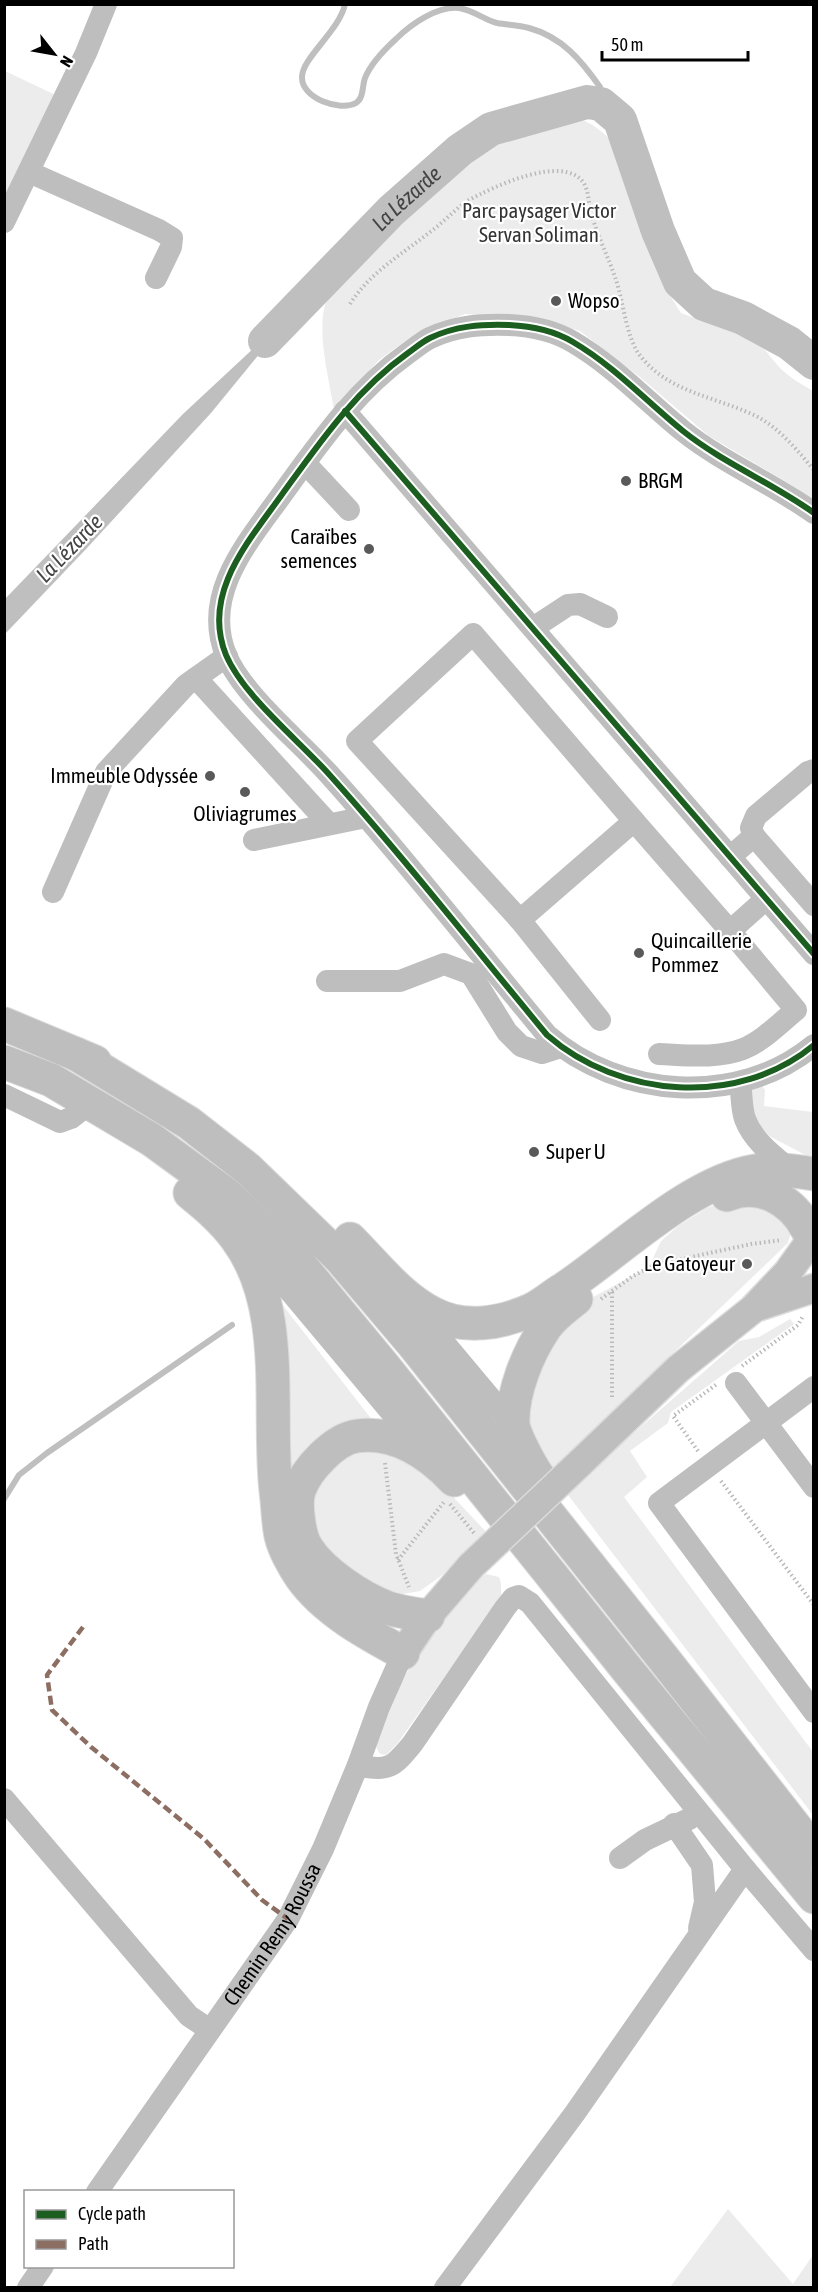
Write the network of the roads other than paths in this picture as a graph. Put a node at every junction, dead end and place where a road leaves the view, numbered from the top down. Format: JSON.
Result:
{"nodes":[{"id":1,"x":106,"y":4,"type":"edge"},
{"id":2,"x":28,"y":172,"type":"junction"},
{"id":3,"x":4,"y":222,"type":"edge"},
{"id":4,"x":156,"y":278,"type":"dead end"},
{"id":5,"x":345,"y":411,"type":"junction"},
{"id":6,"x":305,"y":463,"type":"junction"},
{"id":7,"x":349,"y":510,"type":"dead end"},
{"id":8,"x":813,"y":513,"type":"edge"},
{"id":9,"x":607,"y":617,"type":"dead end"},
{"id":10,"x":533,"y":628,"type":"junction"},
{"id":11,"x":226,"y":656,"type":"junction"},
{"id":12,"x":196,"y":678,"type":"junction"},
{"id":13,"x":813,"y":770,"type":"edge"},
{"id":14,"x":366,"y":817,"type":"junction"},
{"id":15,"x":634,"y":821,"type":"junction"},
{"id":16,"x":330,"y":824,"type":"junction"},
{"id":17,"x":754,"y":836,"type":"junction"},
{"id":18,"x":254,"y":840,"type":"dead end"},
{"id":19,"x":730,"y":857,"type":"junction"},
{"id":20,"x":53,"y":892,"type":"dead end"},
{"id":21,"x":766,"y":899,"type":"junction"},
{"id":22,"x":813,"y":905,"type":"edge"},
{"id":23,"x":520,"y":921,"type":"junction"},
{"id":24,"x":729,"y":931,"type":"junction"},
{"id":25,"x":813,"y":954,"type":"edge"},
{"id":26,"x":327,"y":981,"type":"dead end"},
{"id":27,"x":600,"y":1020,"type":"dead end"},
{"id":28,"x":4,"y":1024,"type":"edge"},
{"id":29,"x":813,"y":1046,"type":"edge"},
{"id":30,"x":561,"y":1047,"type":"junction"},
{"id":31,"x":76,"y":1054,"type":"junction"},
{"id":32,"x":659,"y":1054,"type":"dead end"},
{"id":33,"x":4,"y":1062,"type":"edge"},
{"id":34,"x":51,"y":1080,"type":"junction"},
{"id":35,"x":740,"y":1082,"type":"junction"},
{"id":36,"x":4,"y":1095,"type":"edge"},
{"id":37,"x":85,"y":1107,"type":"junction"},
{"id":38,"x":803,"y":1173,"type":"edge"},
{"id":39,"x":806,"y":1236,"type":"edge"},
{"id":40,"x":236,"y":1238,"type":"junction"},
{"id":41,"x":813,"y":1288,"type":"edge"},
{"id":42,"x":402,"y":1292,"type":"junction"},
{"id":43,"x":753,"y":1309,"type":"junction"},
{"id":44,"x":736,"y":1383,"type":"dead end"},
{"id":45,"x":813,"y":1387,"type":"edge"},
{"id":46,"x":766,"y":1423,"type":"junction"},
{"id":47,"x":513,"y":1425,"type":"junction"},
{"id":48,"x":423,"y":1451,"type":"junction"},
{"id":49,"x":813,"y":1487,"type":"edge"},
{"id":50,"x":433,"y":1609,"type":"junction"},
{"id":51,"x":404,"y":1653,"type":"junction"},
{"id":52,"x":667,"y":1663,"type":"junction"},
{"id":53,"x":630,"y":1673,"type":"junction"},
{"id":54,"x":813,"y":1712,"type":"edge"},
{"id":55,"x":358,"y":1765,"type":"junction"},
{"id":56,"x":4,"y":1799,"type":"edge"},
{"id":57,"x":701,"y":1814,"type":"junction"},
{"id":58,"x":674,"y":1824,"type":"junction"},
{"id":59,"x":813,"y":1851,"type":"edge"},
{"id":60,"x":620,"y":1858,"type":"dead end"},
{"id":61,"x":745,"y":1869,"type":"junction"},
{"id":62,"x":813,"y":1897,"type":"edge"},
{"id":63,"x":695,"y":1942,"type":"junction"},
{"id":64,"x":813,"y":1950,"type":"edge"},
{"id":65,"x":210,"y":2030,"type":"junction"},
{"id":66,"x":97,"y":2190,"type":"edge"},
{"id":67,"x":42,"y":2268,"type":"edge"},
{"id":68,"x":28,"y":2288,"type":"edge"},
{"id":69,"x":445,"y":2288,"type":"edge"}],
"edges":[{"from":1,"to":2,"type":"street"},
{"from":2,"to":3,"type":"street"},
{"from":2,"to":4,"type":"street"},
{"from":5,"to":6,"type":"street"},
{"from":5,"to":8,"type":"street"},
{"from":5,"to":10,"type":"street"},
{"from":6,"to":7,"type":"street"},
{"from":6,"to":11,"type":"street"},
{"from":9,"to":10,"type":"street"},
{"from":10,"to":19,"type":"street"},
{"from":11,"to":12,"type":"street"},
{"from":11,"to":14,"type":"street"},
{"from":12,"to":16,"type":"street"},
{"from":12,"to":20,"type":"street"},
{"from":13,"to":17,"type":"street"},
{"from":14,"to":16,"type":"street"},
{"from":14,"to":30,"type":"street"},
{"from":15,"to":23,"type":"street"},
{"from":15,"to":23,"type":"street"},
{"from":15,"to":24,"type":"street"},
{"from":16,"to":18,"type":"street"},
{"from":17,"to":19,"type":"street"},
{"from":17,"to":22,"type":"street"},
{"from":19,"to":21,"type":"street"},
{"from":21,"to":24,"type":"street"},
{"from":21,"to":25,"type":"street"},
{"from":23,"to":27,"type":"street"},
{"from":24,"to":32,"type":"street"},
{"from":26,"to":30,"type":"street"},
{"from":28,"to":31,"type":"highway"},
{"from":29,"to":35,"type":"street"},
{"from":30,"to":35,"type":"street"},
{"from":31,"to":42,"type":"highway"},
{"from":31,"to":52,"type":"highway"},
{"from":33,"to":34,"type":"highway"},
{"from":34,"to":37,"type":"highway"},
{"from":34,"to":53,"type":"highway"},
{"from":35,"to":38,"type":"street"},
{"from":36,"to":37,"type":"street"},
{"from":37,"to":40,"type":"highway"},
{"from":38,"to":42,"type":"highway"},
{"from":39,"to":43,"type":"main road"},
{"from":39,"to":47,"type":"highway"},
{"from":40,"to":48,"type":"street"},
{"from":40,"to":51,"type":"highway"},
{"from":41,"to":43,"type":"main road"},
{"from":42,"to":47,"type":"street"},
{"from":43,"to":50,"type":"main road","bridge":true},
{"from":44,"to":46,"type":"street"},
{"from":45,"to":46,"type":"street"},
{"from":46,"to":49,"type":"street"},
{"from":46,"to":54,"type":"street"},
{"from":47,"to":52,"type":"highway"},
{"from":48,"to":50,"type":"highway"},
{"from":48,"to":53,"type":"highway"},
{"from":50,"to":51,"type":"main road"},
{"from":51,"to":55,"type":"street","name":"Chemin Remy Roussa"},
{"from":52,"to":59,"type":"highway"},
{"from":53,"to":62,"type":"highway"},
{"from":55,"to":57,"type":"street"},
{"from":55,"to":65,"type":"street","name":"Chemin Remy Roussa"},
{"from":56,"to":65,"type":"street"},
{"from":57,"to":58,"type":"street"},
{"from":57,"to":61,"type":"street"},
{"from":58,"to":60,"type":"street"},
{"from":58,"to":63,"type":"street"},
{"from":61,"to":63,"type":"street"},
{"from":61,"to":64,"type":"street"},
{"from":63,"to":69,"type":"street"},
{"from":65,"to":66,"type":"street","name":"Chemin Remy Roussa"},
{"from":67,"to":68,"type":"street"}]}
